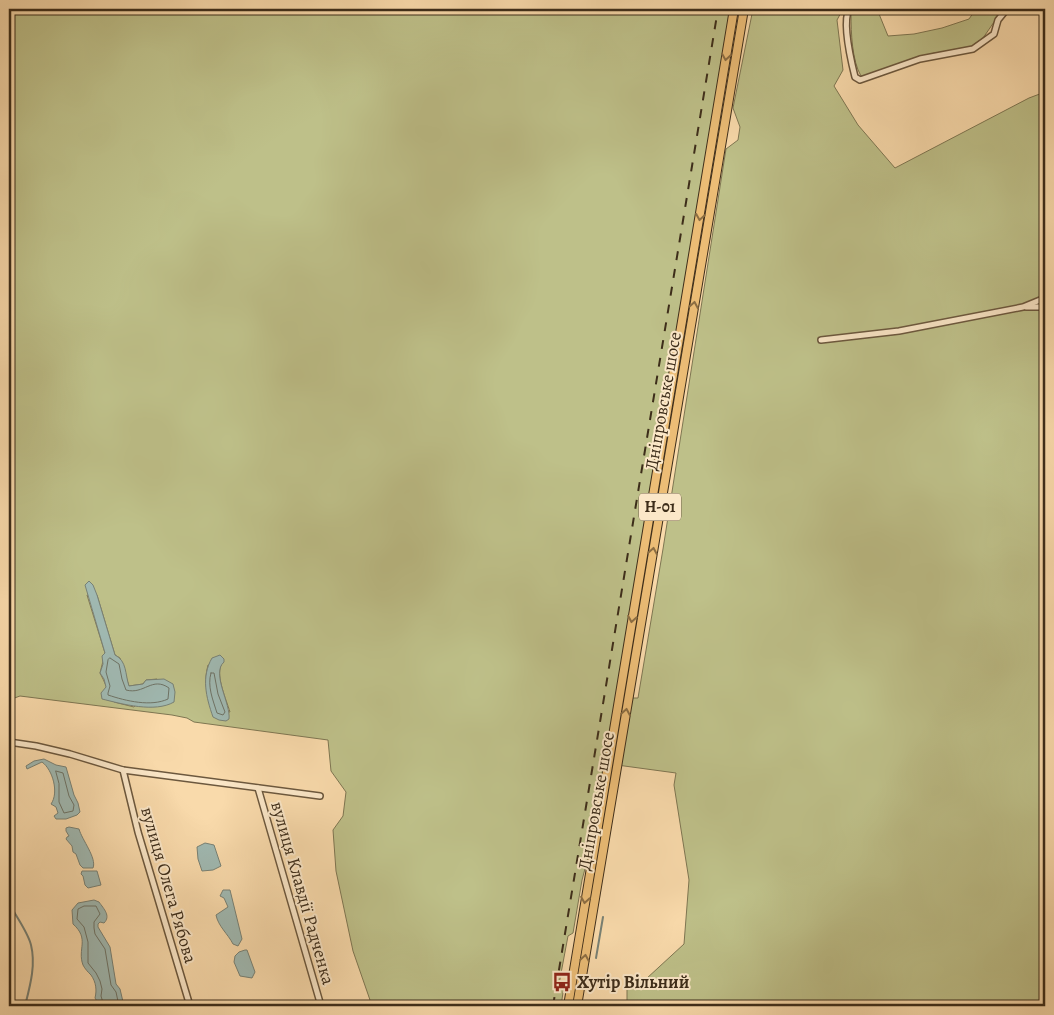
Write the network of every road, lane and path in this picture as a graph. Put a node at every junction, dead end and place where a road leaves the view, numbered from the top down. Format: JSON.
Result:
{"nodes":[{"id":1,"x":734,"y":9,"type":"edge"},
{"id":2,"x":744,"y":9,"type":"edge"},
{"id":3,"x":849,"y":9,"type":"edge"},
{"id":4,"x":1007,"y":9,"type":"edge"},
{"id":5,"x":1045,"y":298,"type":"edge"},
{"id":6,"x":1023,"y":307,"type":"junction"},
{"id":7,"x":1045,"y":307,"type":"edge"},
{"id":8,"x":821,"y":340,"type":"dead end"},
{"id":9,"x":9,"y":742,"type":"edge"},
{"id":10,"x":124,"y":770,"type":"junction"},
{"id":11,"x":258,"y":788,"type":"junction"},
{"id":12,"x":320,"y":796,"type":"dead end"},
{"id":13,"x":190,"y":1006,"type":"edge"},
{"id":14,"x":321,"y":1006,"type":"edge"},
{"id":15,"x":568,"y":1006,"type":"edge"},
{"id":16,"x":577,"y":1006,"type":"edge"}],
"edges":[{"from":1,"to":15,"type":"main road","name":"Дніпровське шосе","number":"Н-01","one_way":true},
{"from":16,"to":2,"type":"main road","name":"Дніпровське шосе","number":"Н-01","one_way":true},
{"from":3,"to":4,"type":"street"},
{"from":5,"to":6,"type":"street"},
{"from":6,"to":7,"type":"street"},
{"from":6,"to":8,"type":"street"},
{"from":9,"to":10,"type":"street"},
{"from":10,"to":11,"type":"street"},
{"from":10,"to":13,"type":"street","name":"вулиця Олега Рябова"},
{"from":11,"to":12,"type":"street"},
{"from":11,"to":14,"type":"street","name":"вулиця Клавдії Радченка"}]}
